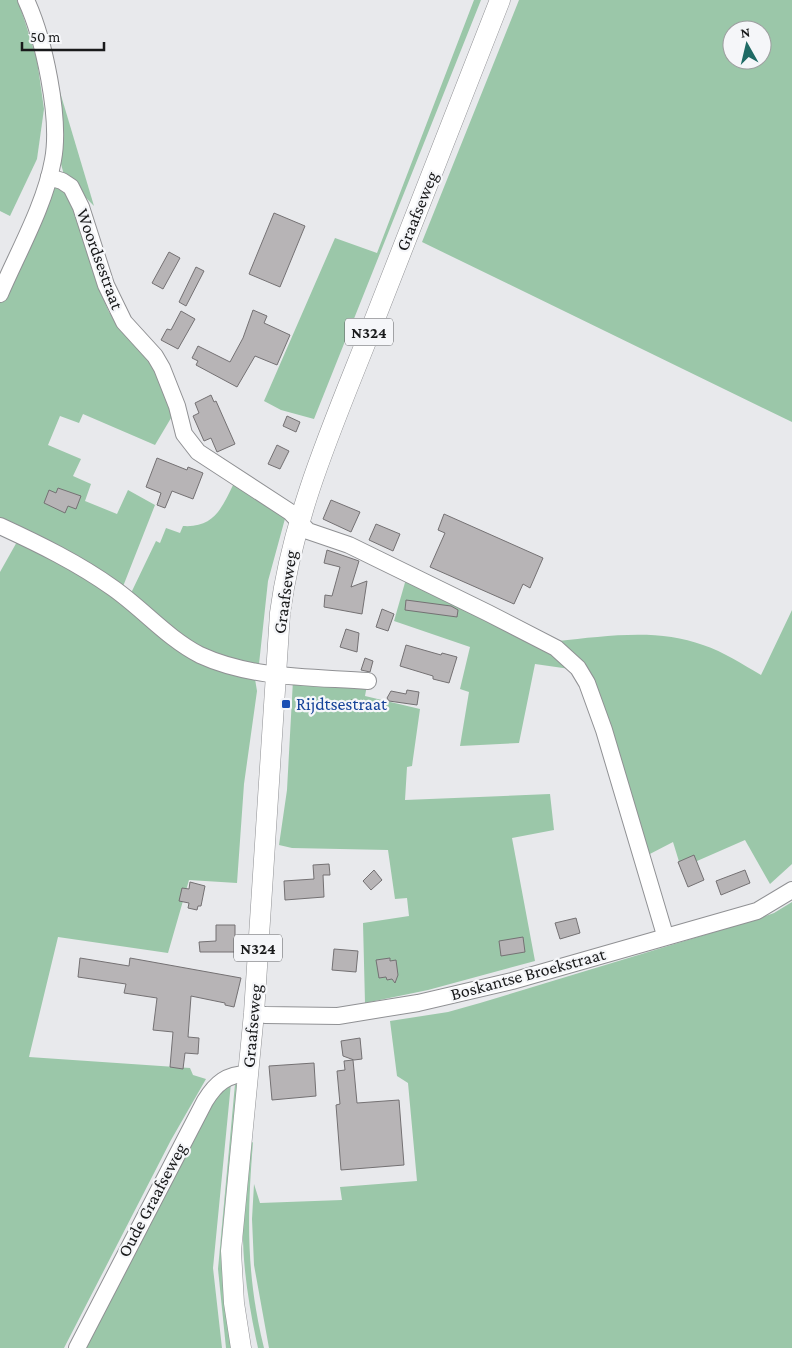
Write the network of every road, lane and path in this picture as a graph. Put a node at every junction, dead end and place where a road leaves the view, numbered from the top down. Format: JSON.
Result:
{"nodes":[{"id":1,"x":26,"y":0,"type":"edge"},
{"id":2,"x":500,"y":0,"type":"edge"},
{"id":3,"x":49,"y":177,"type":"junction"},
{"id":4,"x":0,"y":294,"type":"edge"},
{"id":5,"x":299,"y":521,"type":"junction"},
{"id":6,"x":0,"y":526,"type":"edge"},
{"id":7,"x":276,"y":674,"type":"junction"},
{"id":8,"x":368,"y":681,"type":"dead end"},
{"id":9,"x":792,"y":890,"type":"edge"},
{"id":10,"x":665,"y":935,"type":"junction"},
{"id":11,"x":254,"y":1013,"type":"junction"},
{"id":12,"x":248,"y":1074,"type":"junction"},
{"id":13,"x":234,"y":1221,"type":"junction"},
{"id":14,"x":77,"y":1348,"type":"edge"},
{"id":15,"x":241,"y":1348,"type":"edge"},
{"id":16,"x":255,"y":1348,"type":"edge"}],
"edges":[{"from":1,"to":3,"type":"street"},
{"from":2,"to":5,"type":"main road","name":"Graafseweg","number":"N324"},
{"from":3,"to":4,"type":"street"},
{"from":3,"to":5,"type":"street","name":"Woordsestraat"},
{"from":5,"to":7,"type":"main road","name":"Graafseweg","number":"N324"},
{"from":5,"to":10,"type":"street","name":"Woordsestraat"},
{"from":6,"to":7,"type":"street"},
{"from":7,"to":8,"type":"street"},
{"from":7,"to":11,"type":"main road","name":"Graafseweg","number":"N324"},
{"from":9,"to":10,"type":"street","name":"Boskantse Broekstraat"},
{"from":10,"to":11,"type":"street","name":"Boskantse Broekstraat"},
{"from":11,"to":12,"type":"main road","name":"Graafseweg","number":"N324"},
{"from":12,"to":13,"type":"main road","name":"Graafseweg","number":"N324"},
{"from":12,"to":14,"type":"street","name":"Oude Graafseweg"},
{"from":13,"to":15,"type":"main road","name":"Graafseweg","number":"N324"},
{"from":13,"to":16,"type":"main road","name":"Graafseweg","number":"N324"}]}
